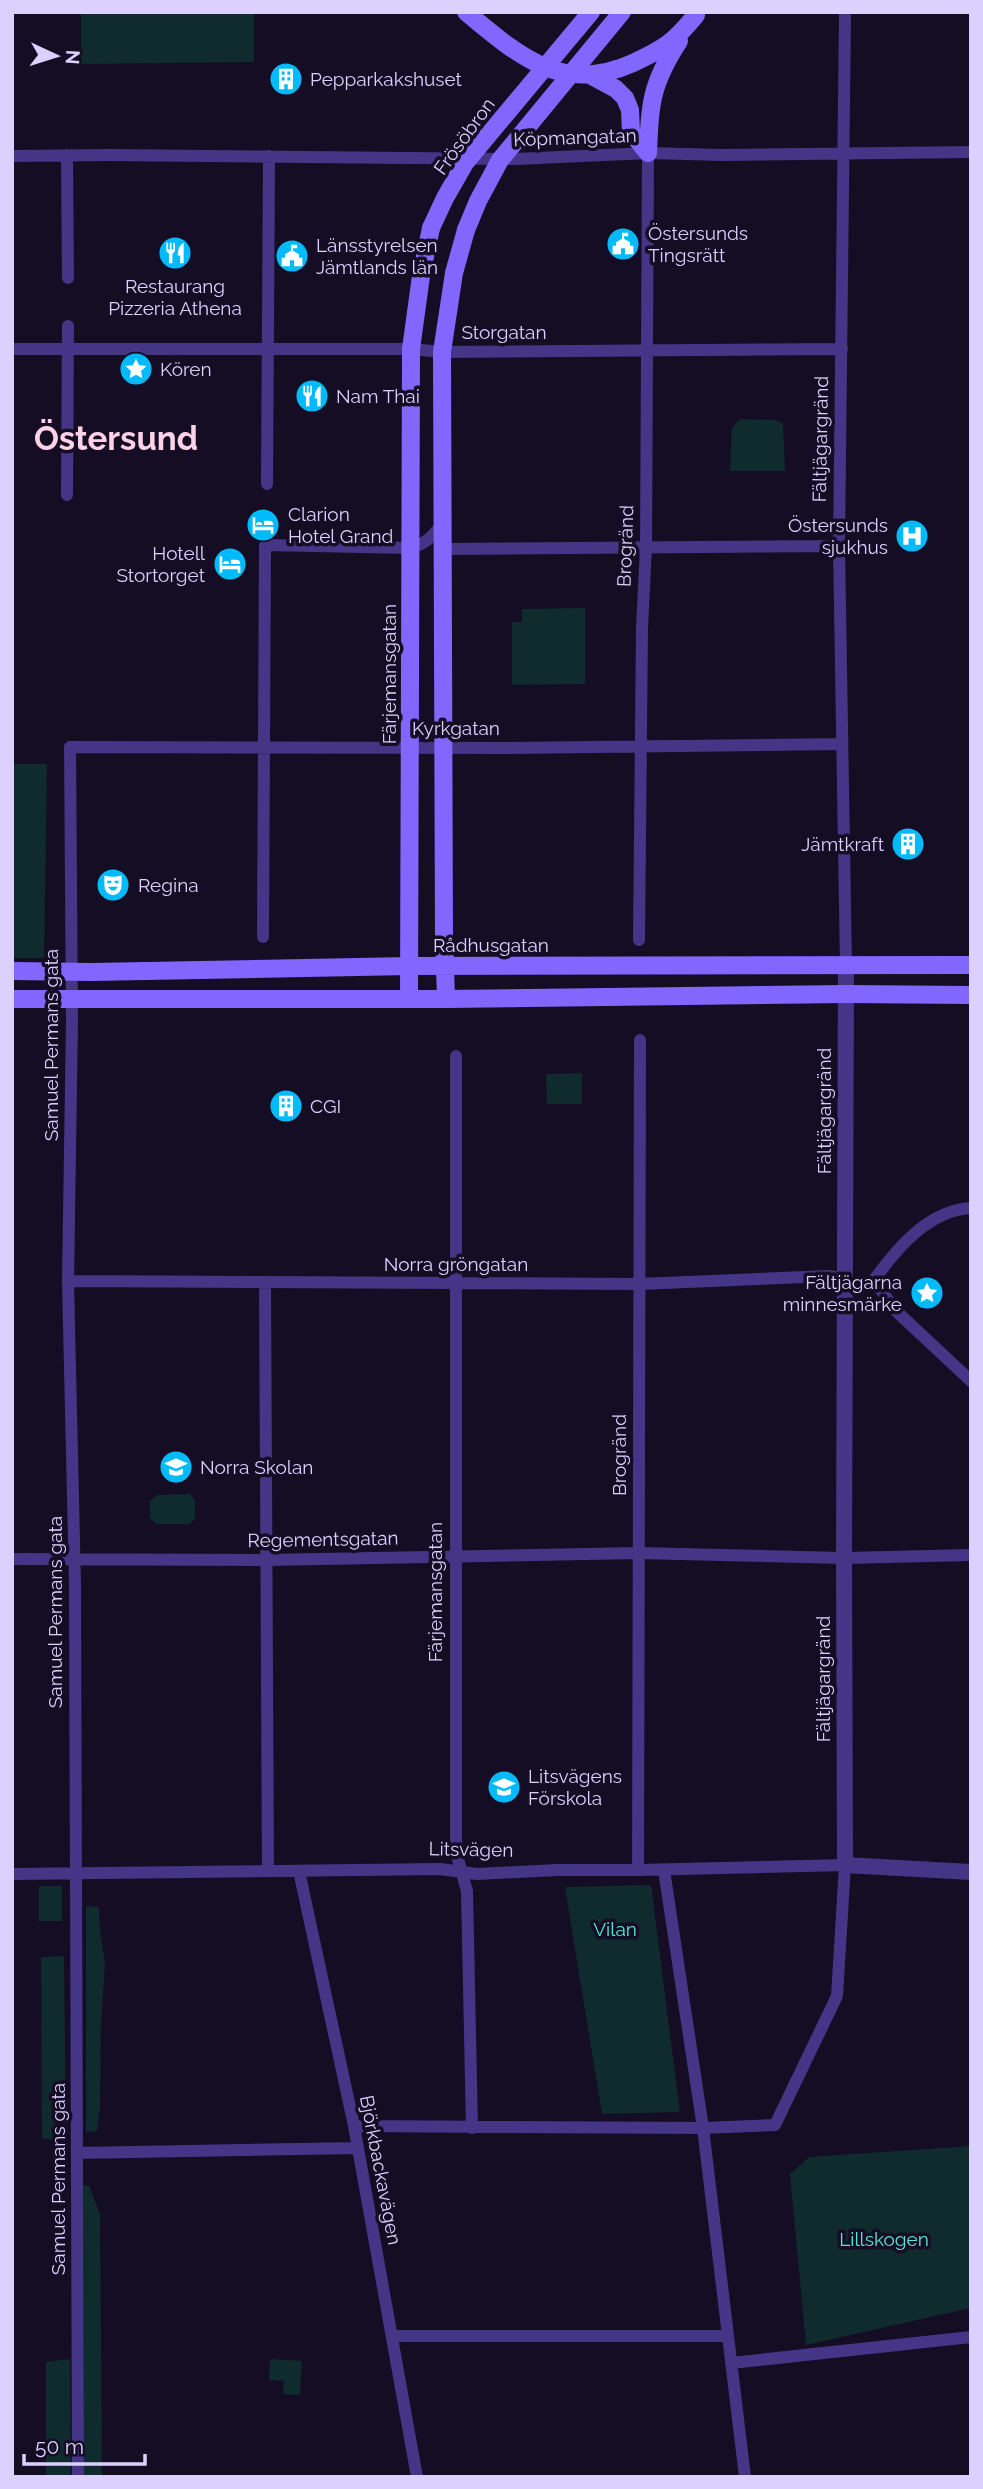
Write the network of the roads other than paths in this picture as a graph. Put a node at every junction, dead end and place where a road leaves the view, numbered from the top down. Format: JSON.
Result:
{"nodes":[{"id":1,"x":466,"y":12,"type":"edge"},
{"id":2,"x":592,"y":12,"type":"edge"},
{"id":3,"x":622,"y":12,"type":"edge"},
{"id":4,"x":845,"y":12,"type":"edge"},
{"id":5,"x":697,"y":14,"type":"edge"},
{"id":6,"x":592,"y":76,"type":"junction"},
{"id":7,"x":971,"y":152,"type":"edge"},
{"id":8,"x":649,"y":153,"type":"junction"},
{"id":9,"x":844,"y":154,"type":"junction"},
{"id":10,"x":67,"y":155,"type":"junction"},
{"id":11,"x":12,"y":156,"type":"edge"},
{"id":12,"x":269,"y":156,"type":"junction"},
{"id":13,"x":68,"y":278,"type":"dead end"},
{"id":14,"x":68,"y":326,"type":"dead end"},
{"id":15,"x":12,"y":349,"type":"edge"},
{"id":16,"x":68,"y":349,"type":"junction"},
{"id":17,"x":268,"y":349,"type":"junction"},
{"id":18,"x":411,"y":349,"type":"junction"},
{"id":19,"x":842,"y":349,"type":"junction"},
{"id":20,"x":646,"y":351,"type":"junction"},
{"id":21,"x":442,"y":352,"type":"junction"},
{"id":22,"x":267,"y":484,"type":"dead end"},
{"id":23,"x":67,"y":495,"type":"dead end"},
{"id":24,"x":443,"y":522,"type":"junction"},
{"id":25,"x":646,"y":547,"type":"junction"},
{"id":26,"x":839,"y":547,"type":"junction"},
{"id":27,"x":410,"y":548,"type":"junction"},
{"id":28,"x":443,"y":549,"type":"junction"},
{"id":29,"x":842,"y":744,"type":"junction"},
{"id":30,"x":641,"y":746,"type":"junction"},
{"id":31,"x":70,"y":747,"type":"joint"},
{"id":32,"x":263,"y":747,"type":"junction"},
{"id":33,"x":410,"y":747,"type":"junction"},
{"id":34,"x":443,"y":748,"type":"junction"},
{"id":35,"x":263,"y":937,"type":"dead end"},
{"id":36,"x":639,"y":940,"type":"dead end"},
{"id":37,"x":971,"y":965,"type":"edge"},
{"id":38,"x":409,"y":966,"type":"junction"},
{"id":39,"x":846,"y":966,"type":"junction"},
{"id":40,"x":445,"y":967,"type":"junction"},
{"id":41,"x":12,"y":971,"type":"edge"},
{"id":42,"x":71,"y":972,"type":"junction"},
{"id":43,"x":846,"y":995,"type":"junction"},
{"id":44,"x":971,"y":995,"type":"edge"},
{"id":45,"x":71,"y":998,"type":"junction"},
{"id":46,"x":409,"y":998,"type":"junction"},
{"id":47,"x":12,"y":999,"type":"edge"},
{"id":48,"x":446,"y":999,"type":"junction"},
{"id":49,"x":640,"y":1040,"type":"dead end"},
{"id":50,"x":456,"y":1056,"type":"dead end"},
{"id":51,"x":971,"y":1208,"type":"edge"},
{"id":52,"x":844,"y":1278,"type":"junction"},
{"id":53,"x":68,"y":1281,"type":"junction"},
{"id":54,"x":265,"y":1282,"type":"junction"},
{"id":55,"x":457,"y":1283,"type":"junction"},
{"id":56,"x":639,"y":1284,"type":"junction"},
{"id":57,"x":971,"y":1381,"type":"edge"},
{"id":58,"x":638,"y":1553,"type":"junction"},
{"id":59,"x":971,"y":1555,"type":"edge"},
{"id":60,"x":456,"y":1556,"type":"junction"},
{"id":61,"x":844,"y":1558,"type":"junction"},
{"id":62,"x":12,"y":1559,"type":"edge"},
{"id":63,"x":266,"y":1560,"type":"junction"},
{"id":64,"x":75,"y":1561,"type":"junction"},
{"id":65,"x":845,"y":1865,"type":"junction"},
{"id":66,"x":268,"y":1870,"type":"junction"},
{"id":67,"x":461,"y":1870,"type":"junction"},
{"id":68,"x":638,"y":1870,"type":"junction"},
{"id":69,"x":664,"y":1870,"type":"junction"},
{"id":70,"x":299,"y":1871,"type":"junction"},
{"id":71,"x":971,"y":1872,"type":"edge"},
{"id":72,"x":12,"y":1874,"type":"edge"},
{"id":73,"x":75,"y":1875,"type":"junction"},
{"id":74,"x":354,"y":2126,"type":"junction"},
{"id":75,"x":703,"y":2127,"type":"junction"},
{"id":76,"x":472,"y":2128,"type":"junction"},
{"id":77,"x":357,"y":2148,"type":"junction"},
{"id":78,"x":77,"y":2153,"type":"junction"},
{"id":79,"x":392,"y":2336,"type":"junction"},
{"id":80,"x":728,"y":2336,"type":"junction"},
{"id":81,"x":971,"y":2337,"type":"edge"},
{"id":82,"x":731,"y":2362,"type":"junction"},
{"id":83,"x":78,"y":2477,"type":"edge"},
{"id":84,"x":417,"y":2477,"type":"edge"},
{"id":85,"x":745,"y":2477,"type":"edge"}],
"edges":[{"from":1,"to":6,"type":"main road"},
{"from":2,"to":18,"type":"main road","name":"Frösöbron","bridge":true},
{"from":3,"to":21,"type":"main road","bridge":true},
{"from":4,"to":9,"type":"street","name":"Fältjägargränd"},
{"from":5,"to":6,"type":"main road"},
{"from":5,"to":8,"type":"main road"},
{"from":6,"to":8,"type":"main road"},
{"from":7,"to":9,"type":"street","name":"Köpmangatan"},
{"from":8,"to":9,"type":"street","name":"Köpmangatan"},
{"from":8,"to":12,"type":"street","name":"Köpmangatan"},
{"from":8,"to":20,"type":"street","name":"Brogränd"},
{"from":9,"to":19,"type":"street","name":"Fältjägargränd"},
{"from":10,"to":11,"type":"street","name":"Köpmangatan"},
{"from":10,"to":12,"type":"street","name":"Köpmangatan"},
{"from":10,"to":13,"type":"street"},
{"from":12,"to":17,"type":"street"},
{"from":14,"to":16,"type":"street"},
{"from":15,"to":16,"type":"street","name":"Storgatan"},
{"from":16,"to":17,"type":"street","name":"Storgatan"},
{"from":16,"to":23,"type":"street"},
{"from":17,"to":18,"type":"street","name":"Storgatan"},
{"from":17,"to":22,"type":"street"},
{"from":18,"to":21,"type":"street","name":"Storgatan"},
{"from":18,"to":27,"type":"main road","name":"Färjemansgatan"},
{"from":19,"to":20,"type":"street","name":"Storgatan"},
{"from":19,"to":26,"type":"street","name":"Fältjägargränd"},
{"from":20,"to":21,"type":"street","name":"Storgatan"},
{"from":20,"to":25,"type":"street","name":"Brogränd"},
{"from":21,"to":24,"type":"main road"},
{"from":24,"to":27,"type":"street"},
{"from":24,"to":28,"type":"main road"},
{"from":25,"to":26,"type":"street"},
{"from":25,"to":28,"type":"street"},
{"from":25,"to":30,"type":"street","name":"Brogränd"},
{"from":26,"to":29,"type":"street","name":"Fältjägargränd"},
{"from":27,"to":32,"type":"street"},
{"from":27,"to":33,"type":"main road","name":"Färjemansgatan"},
{"from":28,"to":34,"type":"main road"},
{"from":29,"to":30,"type":"street","name":"Kyrkgatan"},
{"from":29,"to":39,"type":"street","name":"Fältjägargränd"},
{"from":30,"to":34,"type":"street","name":"Kyrkgatan"},
{"from":30,"to":36,"type":"street","name":"Brogränd"},
{"from":31,"to":32,"type":"street","name":"Kyrkgatan"},
{"from":31,"to":42,"type":"street","name":"Samuel Permans gata"},
{"from":32,"to":33,"type":"street","name":"Kyrkgatan"},
{"from":32,"to":35,"type":"street"},
{"from":33,"to":34,"type":"street","name":"Kyrkgatan"},
{"from":33,"to":38,"type":"main road","name":"Färjemansgatan"},
{"from":34,"to":40,"type":"main road"},
{"from":37,"to":39,"type":"main road","name":"Rådhusgatan"},
{"from":38,"to":40,"type":"main road","name":"Rådhusgatan"},
{"from":38,"to":42,"type":"main road","name":"Rådhusgatan"},
{"from":38,"to":46,"type":"main road","name":"Färjemansgatan"},
{"from":39,"to":40,"type":"main road","name":"Rådhusgatan"},
{"from":39,"to":43,"type":"street","name":"Fältjägargränd"},
{"from":40,"to":48,"type":"main road"},
{"from":41,"to":42,"type":"main road","name":"Rådhusgatan"},
{"from":42,"to":45,"type":"street","name":"Samuel Permans gata"},
{"from":43,"to":44,"type":"main road"},
{"from":43,"to":48,"type":"main road"},
{"from":43,"to":52,"type":"street","name":"Fältjägargränd"},
{"from":45,"to":46,"type":"main road"},
{"from":45,"to":47,"type":"main road"},
{"from":45,"to":53,"type":"street","name":"Samuel Permans gata"},
{"from":46,"to":48,"type":"main road"},
{"from":49,"to":56,"type":"street","name":"Brogränd"},
{"from":50,"to":55,"type":"street","name":"Färjemansgatan"},
{"from":51,"to":57,"type":"street"},
{"from":52,"to":56,"type":"street","name":"Norra gröngatan"},
{"from":52,"to":61,"type":"street","name":"Fältjägargränd"},
{"from":53,"to":54,"type":"street","name":"Norra gröngatan"},
{"from":53,"to":64,"type":"street","name":"Samuel Permans gata"},
{"from":54,"to":55,"type":"street","name":"Norra gröngatan"},
{"from":54,"to":63,"type":"street"},
{"from":55,"to":56,"type":"street","name":"Norra gröngatan"},
{"from":55,"to":60,"type":"street","name":"Färjemansgatan"},
{"from":56,"to":58,"type":"street","name":"Brogränd"},
{"from":58,"to":60,"type":"street","name":"Regementsgatan"},
{"from":58,"to":61,"type":"street","name":"Regementsgatan"},
{"from":58,"to":68,"type":"street","name":"Brogränd"},
{"from":59,"to":61,"type":"street","name":"Regementsgatan"},
{"from":60,"to":63,"type":"street","name":"Regementsgatan"},
{"from":60,"to":67,"type":"street","name":"Färjemansgatan"},
{"from":61,"to":65,"type":"street","name":"Fältjägargränd"},
{"from":62,"to":64,"type":"street","name":"Regementsgatan"},
{"from":63,"to":64,"type":"street","name":"Regementsgatan"},
{"from":63,"to":66,"type":"street"},
{"from":64,"to":73,"type":"street","name":"Samuel Permans gata"},
{"from":65,"to":69,"type":"street","name":"Litsvägen"},
{"from":65,"to":71,"type":"street","name":"Litsvägen"},
{"from":65,"to":75,"type":"street","name":"Fältjägargränd"},
{"from":66,"to":70,"type":"street","name":"Litsvägen"},
{"from":66,"to":73,"type":"street","name":"Litsvägen"},
{"from":67,"to":68,"type":"street","name":"Litsvägen"},
{"from":67,"to":70,"type":"street","name":"Litsvägen"},
{"from":67,"to":76,"type":"street","name":"Färjemansgatan"},
{"from":68,"to":69,"type":"street","name":"Litsvägen"},
{"from":69,"to":75,"type":"street"},
{"from":70,"to":74,"type":"street","name":"Björkbackavägen"},
{"from":72,"to":73,"type":"street","name":"Litsvägen"},
{"from":73,"to":78,"type":"street","name":"Samuel Permans gata"},
{"from":74,"to":76,"type":"street"},
{"from":74,"to":77,"type":"street","name":"Björkbackavägen"},
{"from":75,"to":76,"type":"street"},
{"from":75,"to":80,"type":"street"},
{"from":77,"to":78,"type":"street"},
{"from":77,"to":79,"type":"street","name":"Björkbackavägen"},
{"from":78,"to":83,"type":"street","name":"Samuel Permans gata"},
{"from":79,"to":80,"type":"street"},
{"from":79,"to":84,"type":"street","name":"Björkbackavägen"},
{"from":80,"to":82,"type":"street"},
{"from":81,"to":82,"type":"street"},
{"from":82,"to":85,"type":"street"}]}
